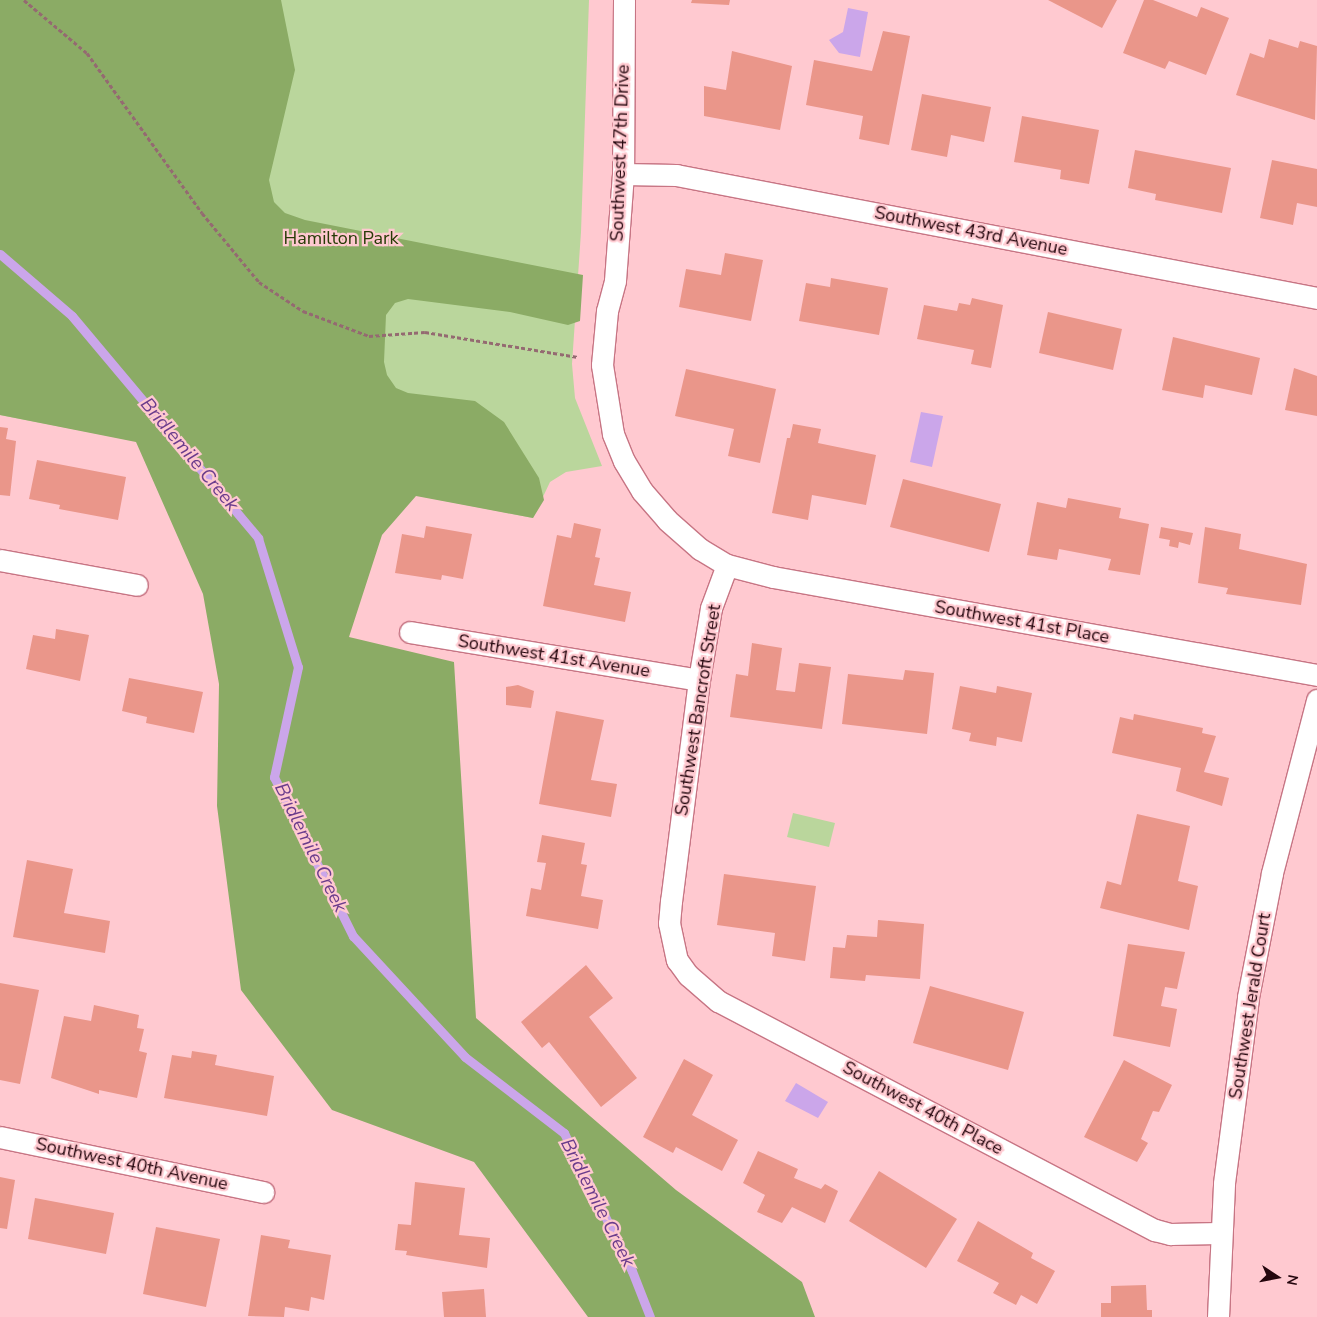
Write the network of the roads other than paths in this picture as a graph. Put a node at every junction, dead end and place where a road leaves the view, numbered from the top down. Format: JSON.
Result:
{"nodes":[{"id":1,"x":624,"y":0,"type":"edge"},
{"id":2,"x":623,"y":174,"type":"junction"},
{"id":3,"x":1317,"y":298,"type":"edge"},
{"id":4,"x":0,"y":560,"type":"edge"},
{"id":5,"x":727,"y":565,"type":"junction"},
{"id":6,"x":136,"y":585,"type":"dead end"},
{"id":7,"x":410,"y":632,"type":"dead end"},
{"id":8,"x":1317,"y":675,"type":"edge"},
{"id":9,"x":699,"y":680,"type":"junction"},
{"id":10,"x":1317,"y":700,"type":"edge"},
{"id":11,"x":669,"y":923,"type":"joint"},
{"id":12,"x":0,"y":1137,"type":"edge"},
{"id":13,"x":263,"y":1192,"type":"dead end"},
{"id":14,"x":1219,"y":1233,"type":"junction"},
{"id":15,"x":1218,"y":1317,"type":"edge"}],
"edges":[{"from":1,"to":2,"type":"street","name":"Southwest 47th Drive"},
{"from":2,"to":3,"type":"street","name":"Southwest 43rd Avenue"},
{"from":2,"to":5,"type":"street","name":"Southwest 47th Drive"},
{"from":4,"to":6,"type":"street"},
{"from":5,"to":8,"type":"street","name":"Southwest 41st Place"},
{"from":5,"to":9,"type":"street","name":"Southwest Bancroft Street"},
{"from":7,"to":9,"type":"street","name":"Southwest 41st Avenue"},
{"from":9,"to":11,"type":"street","name":"Southwest Bancroft Street"},
{"from":10,"to":14,"type":"street","name":"Southwest Jerald Court"},
{"from":11,"to":14,"type":"street","name":"Southwest 40th Place"},
{"from":12,"to":13,"type":"street","name":"Southwest 40th Avenue"},
{"from":14,"to":15,"type":"street","name":"Southwest Jerald Court"}]}
